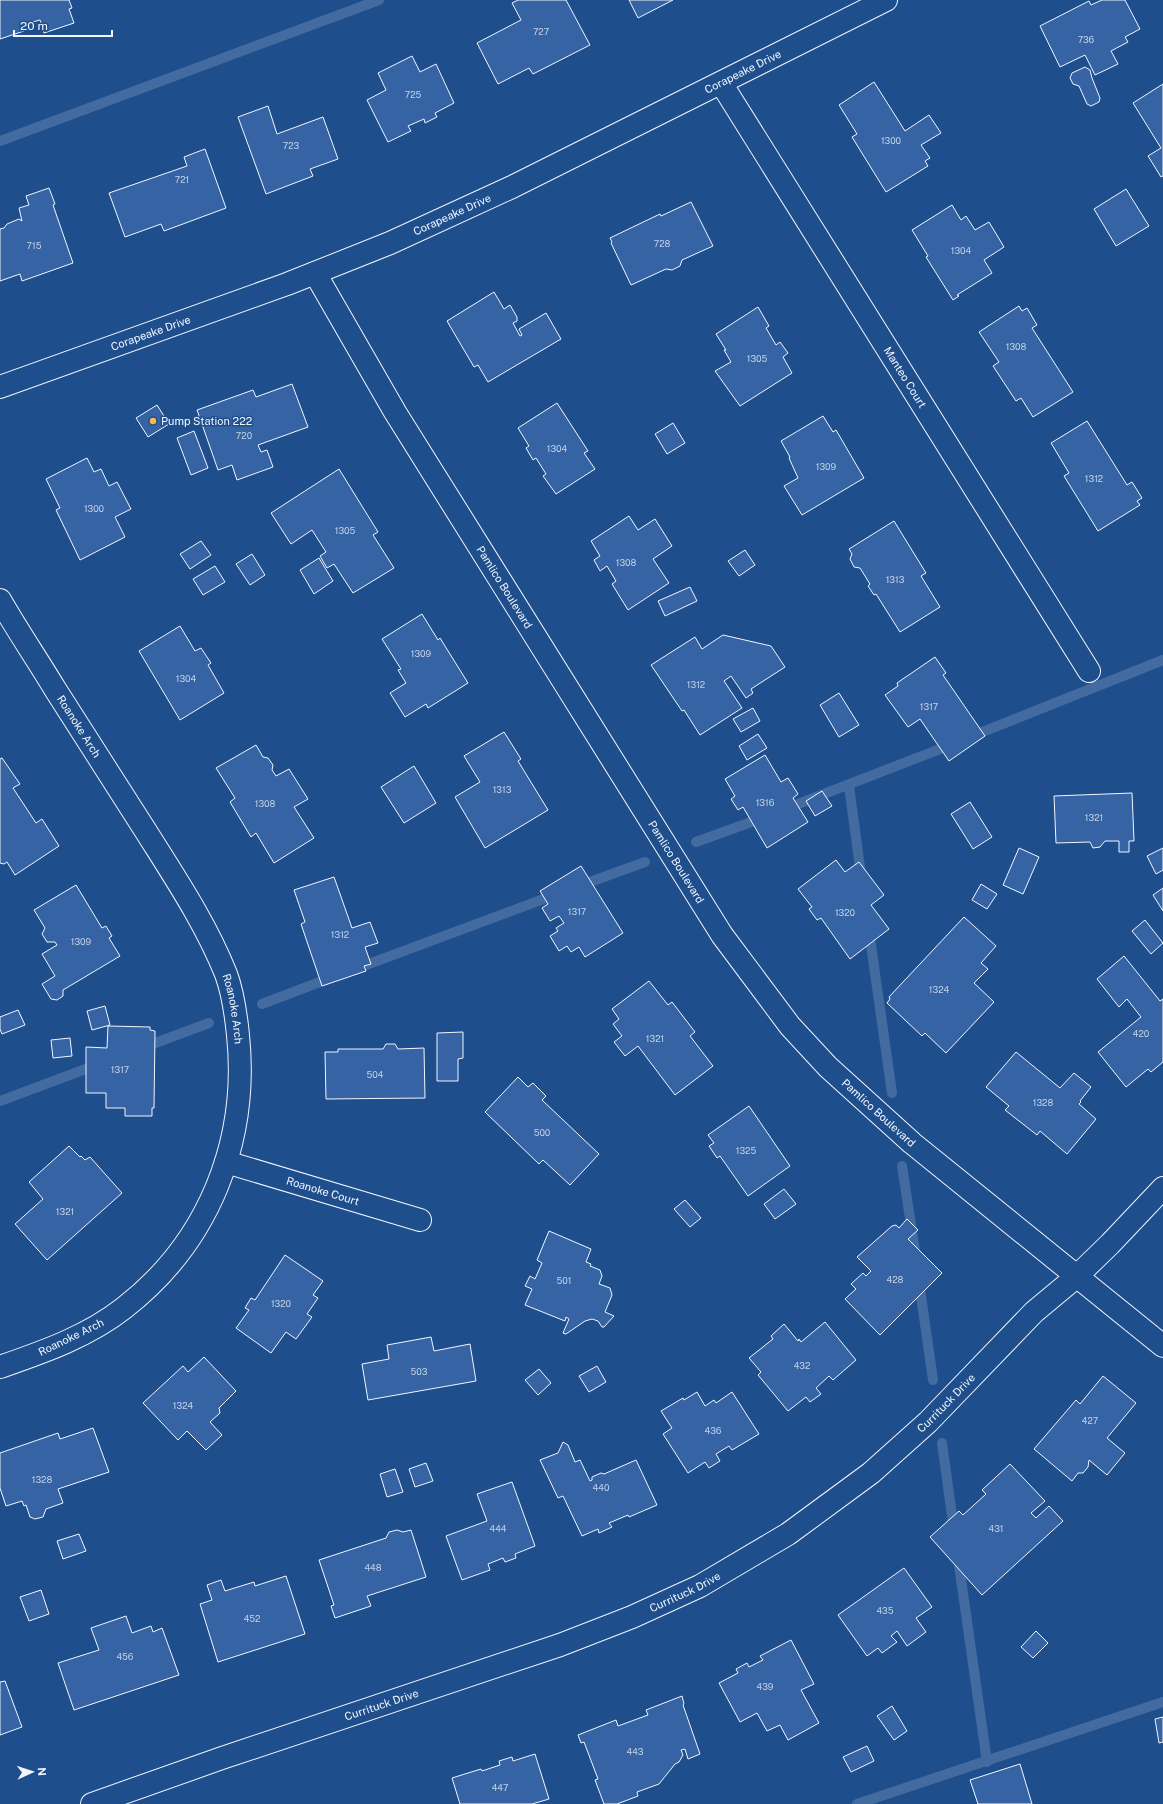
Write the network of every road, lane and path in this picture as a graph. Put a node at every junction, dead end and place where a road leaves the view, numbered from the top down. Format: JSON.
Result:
{"nodes":[{"id":1,"x":886,"y":0,"type":"edge"},
{"id":2,"x":721,"y":83,"type":"junction"},
{"id":3,"x":315,"y":272,"type":"junction"},
{"id":4,"x":0,"y":387,"type":"edge"},
{"id":5,"x":0,"y":600,"type":"edge"},
{"id":6,"x":1089,"y":671,"type":"dead end"},
{"id":7,"x":226,"y":1162,"type":"junction"},
{"id":8,"x":1163,"y":1188,"type":"edge"},
{"id":9,"x":420,"y":1220,"type":"dead end"},
{"id":10,"x":1076,"y":1276,"type":"junction"},
{"id":11,"x":1163,"y":1346,"type":"edge"},
{"id":12,"x":0,"y":1367,"type":"edge"},
{"id":13,"x":92,"y":1804,"type":"edge"}],
"edges":[{"from":1,"to":2,"type":"street","name":"Corapeake Drive"},
{"from":2,"to":3,"type":"street","name":"Corapeake Drive"},
{"from":2,"to":6,"type":"street","name":"Manteo Court"},
{"from":3,"to":4,"type":"street","name":"Corapeake Drive"},
{"from":3,"to":10,"type":"street","name":"Pamlico Boulevard"},
{"from":5,"to":7,"type":"street","name":"Roanoke Arch"},
{"from":7,"to":9,"type":"street","name":"Roanoke Court"},
{"from":7,"to":12,"type":"street","name":"Roanoke Arch"},
{"from":8,"to":10,"type":"street","name":"Currituck Drive"},
{"from":10,"to":11,"type":"street","name":"Pamlico Boulevard"},
{"from":10,"to":13,"type":"street","name":"Currituck Drive"}]}
